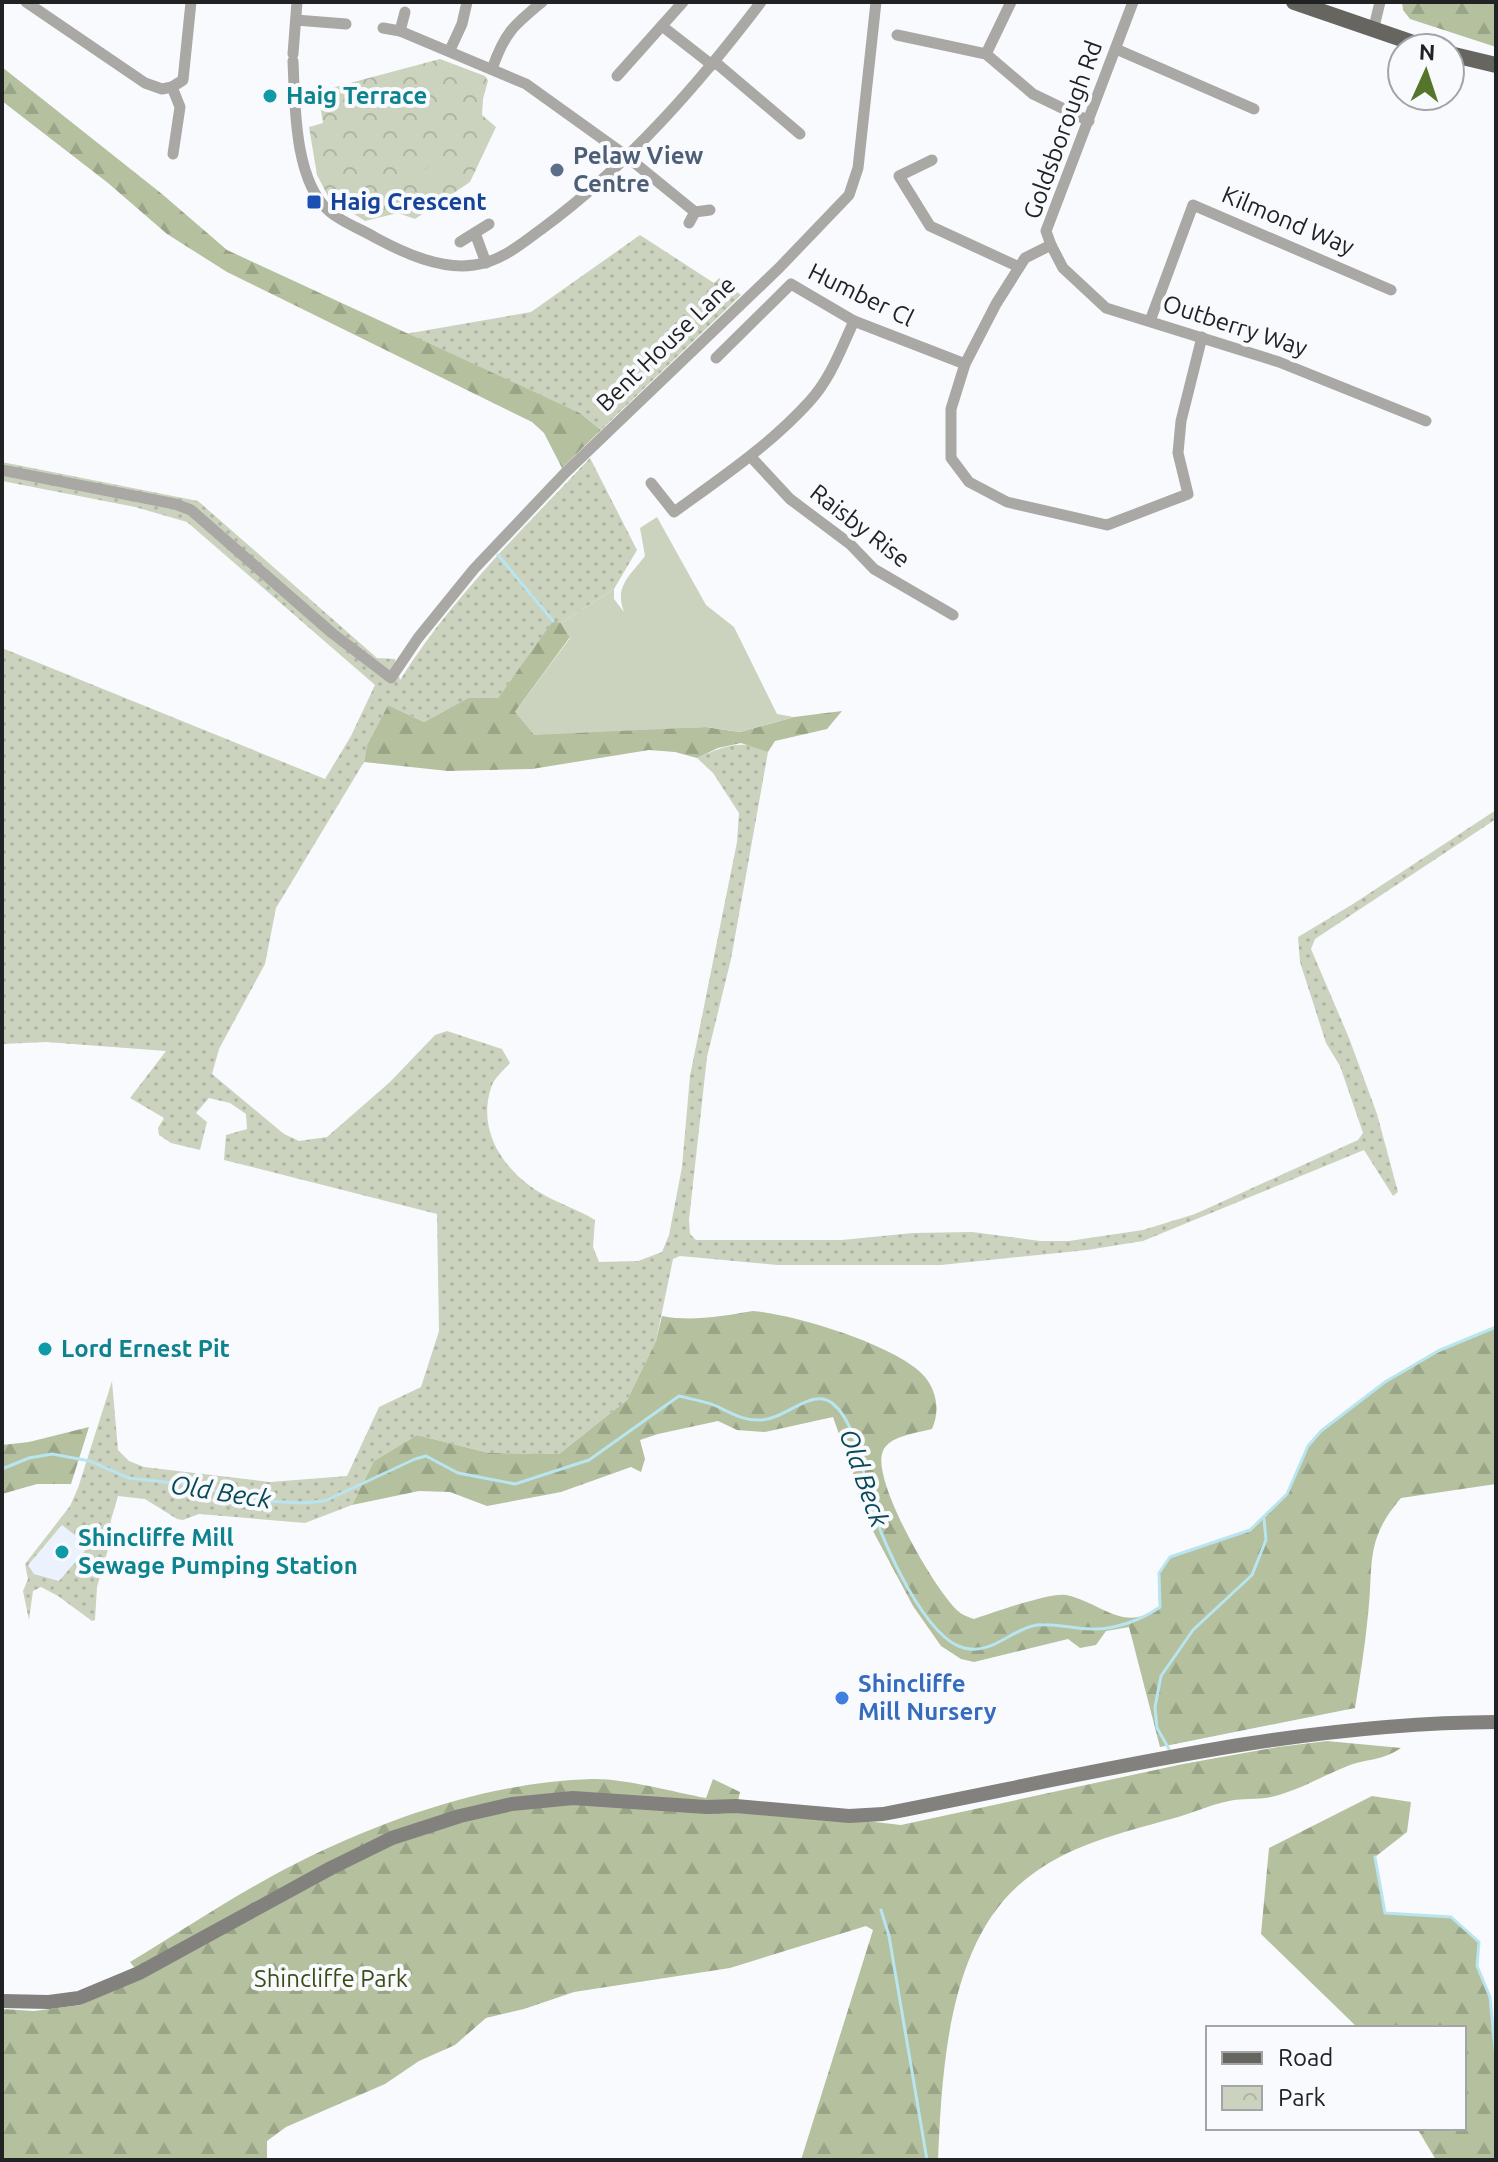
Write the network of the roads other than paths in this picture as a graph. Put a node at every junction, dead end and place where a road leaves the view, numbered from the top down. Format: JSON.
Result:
{"nodes":[{"id":1,"x":26,"y":2,"type":"edge"},
{"id":2,"x":191,"y":2,"type":"edge"},
{"id":3,"x":297,"y":2,"type":"edge"},
{"id":4,"x":467,"y":2,"type":"edge"},
{"id":5,"x":542,"y":2,"type":"edge"},
{"id":6,"x":683,"y":2,"type":"edge"},
{"id":7,"x":761,"y":2,"type":"edge"},
{"id":8,"x":876,"y":2,"type":"edge"},
{"id":9,"x":1011,"y":2,"type":"edge"},
{"id":10,"x":1133,"y":2,"type":"edge"},
{"id":11,"x":1294,"y":2,"type":"edge"},
{"id":12,"x":1380,"y":2,"type":"edge"},
{"id":13,"x":405,"y":12,"type":"dead end"},
{"id":14,"x":296,"y":20,"type":"junction"},
{"id":15,"x":346,"y":24,"type":"dead end"},
{"id":16,"x":662,"y":26,"type":"junction"},
{"id":17,"x":383,"y":28,"type":"dead end"},
{"id":18,"x":400,"y":31,"type":"junction"},
{"id":19,"x":1373,"y":31,"type":"junction"},
{"id":20,"x":897,"y":35,"type":"dead end"},
{"id":21,"x":1386,"y":35,"type":"edge"},
{"id":22,"x":1116,"y":49,"type":"junction"},
{"id":23,"x":450,"y":50,"type":"junction"},
{"id":24,"x":986,"y":54,"type":"junction"},
{"id":25,"x":1466,"y":58,"type":"edge"},
{"id":26,"x":713,"y":64,"type":"junction"},
{"id":27,"x":1496,"y":65,"type":"edge"},
{"id":28,"x":492,"y":69,"type":"junction"},
{"id":29,"x":617,"y":76,"type":"dead end"},
{"id":30,"x":172,"y":87,"type":"junction"},
{"id":31,"x":1254,"y":109,"type":"dead end"},
{"id":32,"x":1089,"y":121,"type":"junction"},
{"id":33,"x":800,"y":134,"type":"dead end"},
{"id":34,"x":173,"y":154,"type":"dead end"},
{"id":35,"x":625,"y":155,"type":"junction"},
{"id":36,"x":932,"y":160,"type":"dead end"},
{"id":37,"x":710,"y":210,"type":"dead end"},
{"id":38,"x":489,"y":224,"type":"dead end"},
{"id":39,"x":475,"y":233,"type":"junction"},
{"id":40,"x":460,"y":242,"type":"dead end"},
{"id":41,"x":1051,"y":245,"type":"junction"},
{"id":42,"x":480,"y":264,"type":"junction"},
{"id":43,"x":1019,"y":267,"type":"junction"},
{"id":44,"x":1391,"y":290,"type":"dead end"},
{"id":45,"x":854,"y":321,"type":"junction"},
{"id":46,"x":1150,"y":321,"type":"junction"},
{"id":47,"x":1202,"y":337,"type":"junction"},
{"id":48,"x":716,"y":358,"type":"dead end"},
{"id":49,"x":965,"y":364,"type":"junction"},
{"id":50,"x":1426,"y":421,"type":"dead end"},
{"id":51,"x":751,"y":457,"type":"junction"},
{"id":52,"x":2,"y":470,"type":"edge"},
{"id":53,"x":651,"y":483,"type":"dead end"},
{"id":54,"x":953,"y":615,"type":"dead end"},
{"id":55,"x":1496,"y":1722,"type":"edge"},
{"id":56,"x":2,"y":2001,"type":"edge"}],
"edges":[{"from":1,"to":30,"type":"street"},
{"from":2,"to":30,"type":"street"},
{"from":3,"to":14,"type":"street"},
{"from":4,"to":23,"type":"street"},
{"from":5,"to":28,"type":"street"},
{"from":6,"to":16,"type":"street"},
{"from":7,"to":26,"type":"street"},
{"from":8,"to":52,"type":"street","name":"Bent House Lane"},
{"from":9,"to":24,"type":"street"},
{"from":10,"to":22,"type":"street","name":"Goldsborough Rd"},
{"from":11,"to":19,"type":"main road"},
{"from":12,"to":19,"type":"street"},
{"from":13,"to":18,"type":"street"},
{"from":14,"to":15,"type":"street"},
{"from":14,"to":42,"type":"street"},
{"from":16,"to":26,"type":"street"},
{"from":16,"to":29,"type":"street"},
{"from":17,"to":18,"type":"street"},
{"from":18,"to":23,"type":"street"},
{"from":19,"to":21,"type":"main road"},
{"from":20,"to":24,"type":"street"},
{"from":22,"to":31,"type":"street"},
{"from":22,"to":32,"type":"street","name":"Goldsborough Rd"},
{"from":23,"to":28,"type":"street"},
{"from":24,"to":32,"type":"street"},
{"from":25,"to":27,"type":"main road"},
{"from":26,"to":33,"type":"street"},
{"from":26,"to":35,"type":"street"},
{"from":28,"to":35,"type":"street"},
{"from":30,"to":34,"type":"street"},
{"from":32,"to":41,"type":"street","name":"Goldsborough Rd"},
{"from":35,"to":37,"type":"street"},
{"from":35,"to":42,"type":"street"},
{"from":36,"to":43,"type":"street"},
{"from":38,"to":39,"type":"street"},
{"from":39,"to":40,"type":"street"},
{"from":39,"to":42,"type":"street"},
{"from":41,"to":43,"type":"street","name":"Goldsborough Rd"},
{"from":41,"to":46,"type":"street","name":"Outberry Way"},
{"from":43,"to":49,"type":"street","name":"Goldsborough Rd"},
{"from":44,"to":46,"type":"street","name":"Kilmond Way"},
{"from":45,"to":48,"type":"street","name":"Humber Cl"},
{"from":45,"to":49,"type":"street","name":"Humber Cl"},
{"from":45,"to":51,"type":"street"},
{"from":46,"to":47,"type":"street","name":"Outberry Way"},
{"from":47,"to":49,"type":"street","name":"Goldsborough Rd"},
{"from":47,"to":50,"type":"street","name":"Outberry Way"},
{"from":51,"to":53,"type":"street"},
{"from":51,"to":54,"type":"street","name":"Raisby Rise"},
{"from":55,"to":56,"type":"main road"}]}
